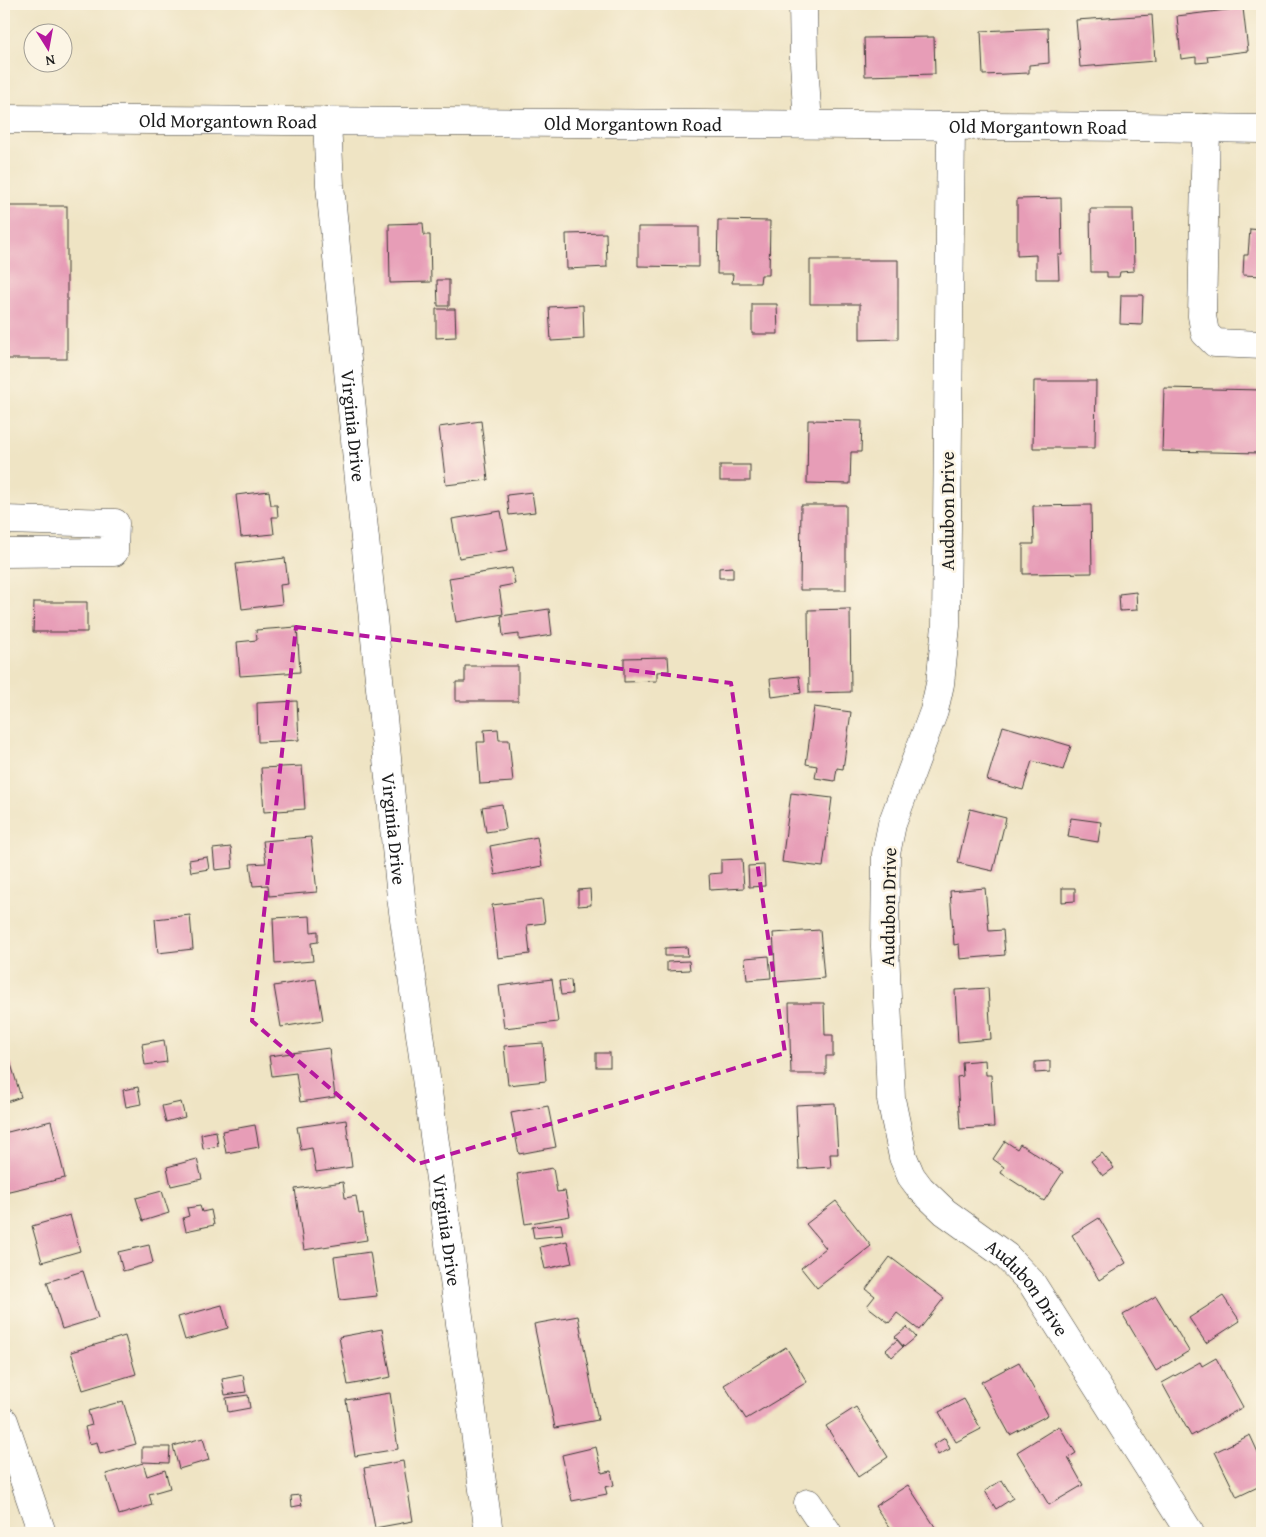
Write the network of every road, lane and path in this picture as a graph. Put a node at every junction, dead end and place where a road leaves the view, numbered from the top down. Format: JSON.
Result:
{"nodes":[{"id":1,"x":803,"y":4,"type":"edge"},
{"id":2,"x":4,"y":119,"type":"edge"},
{"id":3,"x":327,"y":121,"type":"junction"},
{"id":4,"x":808,"y":124,"type":"junction"},
{"id":5,"x":951,"y":126,"type":"junction"},
{"id":6,"x":1206,"y":128,"type":"junction"},
{"id":7,"x":1262,"y":129,"type":"edge"},
{"id":8,"x":1262,"y":345,"type":"edge"},
{"id":9,"x":4,"y":520,"type":"edge"},
{"id":10,"x":4,"y":553,"type":"edge"},
{"id":11,"x":4,"y":1422,"type":"edge"},
{"id":12,"x":808,"y":1503,"type":"dead end"},
{"id":13,"x":42,"y":1533,"type":"edge"},
{"id":14,"x":489,"y":1533,"type":"edge"},
{"id":15,"x":828,"y":1533,"type":"edge"},
{"id":16,"x":1190,"y":1533,"type":"edge"}],
"edges":[{"from":1,"to":4,"type":"street"},
{"from":2,"to":3,"type":"street","name":"Old Morgantown Road"},
{"from":3,"to":4,"type":"street","name":"Old Morgantown Road"},
{"from":3,"to":14,"type":"street","name":"Virginia Drive"},
{"from":4,"to":5,"type":"street","name":"Old Morgantown Road"},
{"from":5,"to":6,"type":"street","name":"Old Morgantown Road"},
{"from":5,"to":16,"type":"street","name":"Audubon Drive"},
{"from":6,"to":7,"type":"street","name":"Old Morgantown Road"},
{"from":6,"to":8,"type":"street"},
{"from":9,"to":10,"type":"street"},
{"from":11,"to":13,"type":"street"},
{"from":12,"to":15,"type":"street"}]}
